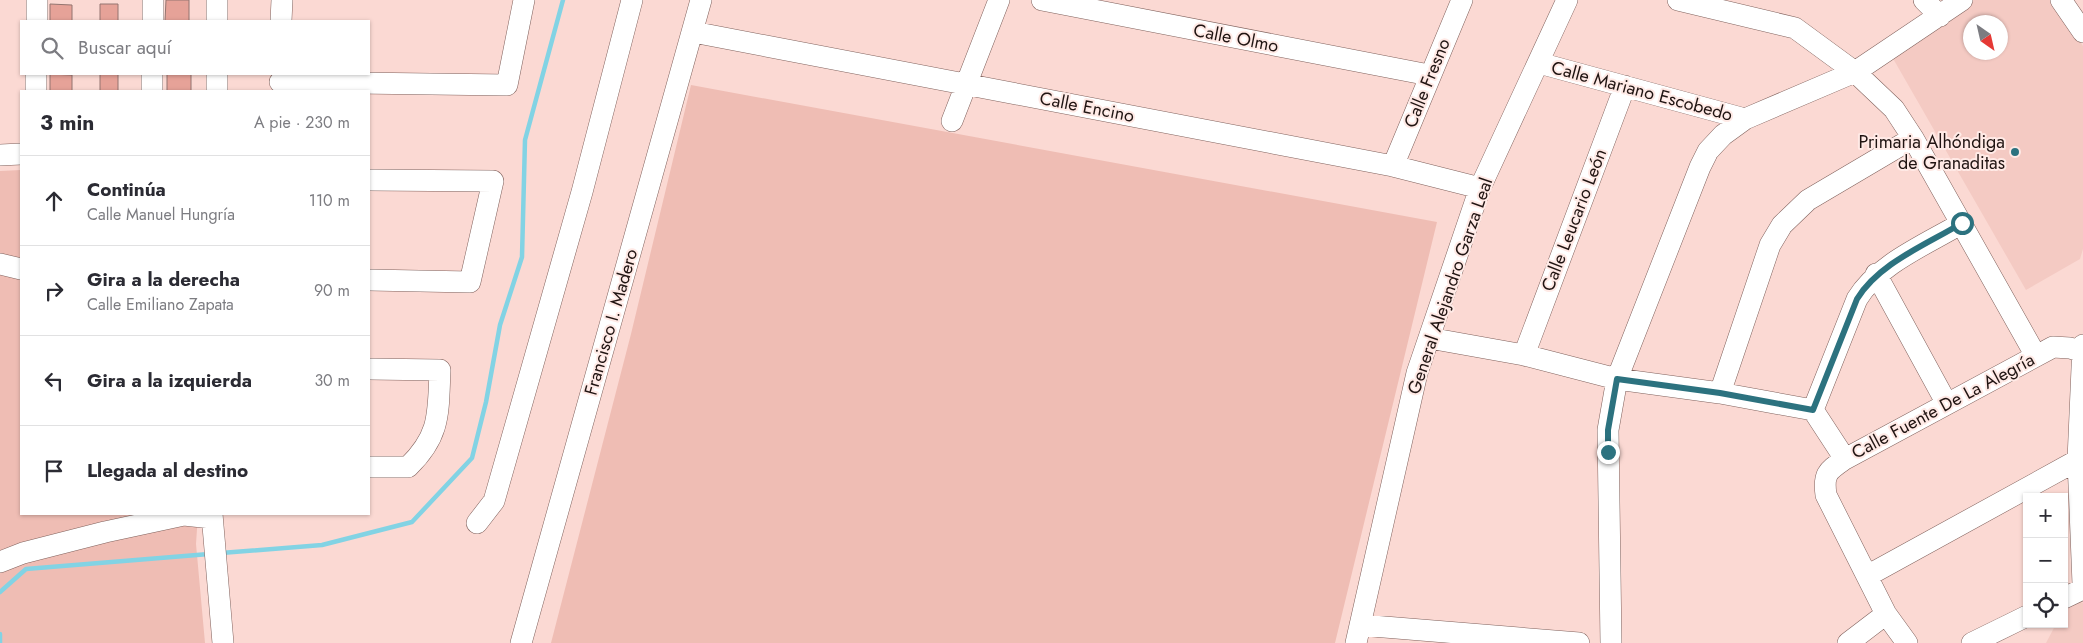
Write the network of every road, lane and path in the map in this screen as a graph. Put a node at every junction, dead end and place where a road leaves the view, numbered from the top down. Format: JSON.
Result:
{"nodes":[{"id":1,"x":37,"y":0,"type":"edge"},
{"id":2,"x":153,"y":0,"type":"edge"},
{"id":3,"x":217,"y":0,"type":"edge"},
{"id":4,"x":282,"y":0,"type":"edge"},
{"id":5,"x":524,"y":0,"type":"edge"},
{"id":6,"x":632,"y":0,"type":"edge"},
{"id":7,"x":701,"y":0,"type":"edge"},
{"id":8,"x":999,"y":0,"type":"edge"},
{"id":9,"x":1042,"y":0,"type":"edge"},
{"id":10,"x":1462,"y":0,"type":"edge"},
{"id":11,"x":1567,"y":0,"type":"edge"},
{"id":12,"x":1678,"y":0,"type":"edge"},
{"id":13,"x":1924,"y":0,"type":"edge"},
{"id":14,"x":1962,"y":0,"type":"edge"},
{"id":15,"x":2061,"y":0,"type":"edge"},
{"id":16,"x":1940,"y":16,"type":"junction"},
{"id":17,"x":37,"y":20,"type":"edge"},
{"id":18,"x":153,"y":20,"type":"edge"},
{"id":19,"x":217,"y":20,"type":"edge"},
{"id":20,"x":281,"y":20,"type":"edge"},
{"id":21,"x":694,"y":32,"type":"junction"},
{"id":22,"x":2083,"y":32,"type":"edge"},
{"id":23,"x":1539,"y":63,"type":"junction"},
{"id":24,"x":1855,"y":72,"type":"junction"},
{"id":25,"x":36,"y":75,"type":"edge"},
{"id":26,"x":152,"y":75,"type":"edge"},
{"id":27,"x":217,"y":75,"type":"edge"},
{"id":28,"x":1430,"y":75,"type":"junction"},
{"id":29,"x":280,"y":82,"type":"edge"},
{"id":30,"x":965,"y":83,"type":"junction"},
{"id":31,"x":1625,"y":86,"type":"junction"},
{"id":32,"x":36,"y":90,"type":"edge"},
{"id":33,"x":152,"y":90,"type":"edge"},
{"id":34,"x":217,"y":90,"type":"edge"},
{"id":35,"x":1745,"y":119,"type":"junction"},
{"id":36,"x":952,"y":121,"type":"dead end"},
{"id":37,"x":1913,"y":138,"type":"junction"},
{"id":38,"x":20,"y":154,"type":"edge"},
{"id":39,"x":0,"y":155,"type":"edge"},
{"id":40,"x":1393,"y":166,"type":"junction"},
{"id":41,"x":370,"y":180,"type":"edge"},
{"id":42,"x":1480,"y":188,"type":"junction"},
{"id":43,"x":1962,"y":223,"type":"junction"},
{"id":44,"x":0,"y":264,"type":"edge"},
{"id":45,"x":20,"y":270,"type":"edge"},
{"id":46,"x":1876,"y":274,"type":"junction"},
{"id":47,"x":370,"y":280,"type":"edge"},
{"id":48,"x":1429,"y":338,"type":"junction"},
{"id":49,"x":2082,"y":349,"type":"edge"},
{"id":50,"x":1524,"y":355,"type":"junction"},
{"id":51,"x":2036,"y":356,"type":"junction"},
{"id":52,"x":370,"y":370,"type":"edge"},
{"id":53,"x":1617,"y":379,"type":"junction"},
{"id":54,"x":1720,"y":393,"type":"junction"},
{"id":55,"x":1947,"y":404,"type":"junction"},
{"id":56,"x":1813,"y":410,"type":"junction"},
{"id":57,"x":1845,"y":459,"type":"junction"},
{"id":58,"x":370,"y":467,"type":"edge"},
{"id":59,"x":2080,"y":469,"type":"edge"},
{"id":60,"x":212,"y":516,"type":"edge"},
{"id":61,"x":477,"y":523,"type":"dead end"},
{"id":62,"x":0,"y":562,"type":"edge"},
{"id":63,"x":1867,"y":576,"type":"junction"},
{"id":64,"x":2083,"y":584,"type":"edge"},
{"id":65,"x":2083,"y":589,"type":"edge"},
{"id":66,"x":2068,"y":596,"type":"edge"},
{"id":67,"x":1886,"y":614,"type":"junction"},
{"id":68,"x":2023,"y":618,"type":"edge"},
{"id":69,"x":1358,"y":634,"type":"edge"},
{"id":70,"x":223,"y":643,"type":"edge"},
{"id":71,"x":521,"y":643,"type":"edge"},
{"id":72,"x":1578,"y":643,"type":"edge"},
{"id":73,"x":1610,"y":643,"type":"edge"},
{"id":74,"x":1848,"y":643,"type":"edge"},
{"id":75,"x":1907,"y":643,"type":"edge"},
{"id":76,"x":1972,"y":643,"type":"edge"}],
"edges":[{"from":1,"to":17,"type":"street"},
{"from":2,"to":18,"type":"street"},
{"from":3,"to":19,"type":"street"},
{"from":4,"to":20,"type":"street"},
{"from":5,"to":29,"type":"street"},
{"from":6,"to":61,"type":"street"},
{"from":7,"to":21,"type":"street","name":"Francisco I. Madero"},
{"from":8,"to":30,"type":"street"},
{"from":9,"to":28,"type":"street","name":"Calle Olmo"},
{"from":10,"to":28,"type":"street","name":"Calle Fresno"},
{"from":11,"to":23,"type":"street","name":"General Alejandro Garza Leal"},
{"from":12,"to":24,"type":"street"},
{"from":13,"to":16,"type":"street"},
{"from":14,"to":16,"type":"street"},
{"from":15,"to":22,"type":"street"},
{"from":16,"to":24,"type":"street"},
{"from":21,"to":30,"type":"street","name":"Calle Encino"},
{"from":21,"to":71,"type":"street","name":"Francisco I. Madero"},
{"from":23,"to":31,"type":"street","name":"Calle Mariano Escobedo"},
{"from":23,"to":42,"type":"street","name":"General Alejandro Garza Leal"},
{"from":24,"to":35,"type":"street"},
{"from":24,"to":37,"type":"street"},
{"from":25,"to":32,"type":"street"},
{"from":26,"to":33,"type":"street"},
{"from":27,"to":34,"type":"street"},
{"from":28,"to":40,"type":"street","name":"Calle Fresno"},
{"from":30,"to":36,"type":"street"},
{"from":30,"to":40,"type":"street","name":"Calle Encino"},
{"from":31,"to":35,"type":"street","name":"Calle Mariano Escobedo"},
{"from":31,"to":50,"type":"street","name":"Calle Leucario León"},
{"from":35,"to":53,"type":"street"},
{"from":37,"to":43,"type":"street"},
{"from":37,"to":54,"type":"street"},
{"from":38,"to":39,"type":"street"},
{"from":40,"to":42,"type":"street","name":"Calle Encino"},
{"from":41,"to":47,"type":"street"},
{"from":42,"to":48,"type":"street","name":"General Alejandro Garza Leal"},
{"from":43,"to":46,"type":"street"},
{"from":43,"to":51,"type":"street"},
{"from":44,"to":45,"type":"street"},
{"from":46,"to":55,"type":"street"},
{"from":46,"to":56,"type":"street"},
{"from":48,"to":50,"type":"street"},
{"from":48,"to":69,"type":"street","name":"General Alejandro Garza Leal"},
{"from":49,"to":51,"type":"street","name":"Calle Fuente De La Alegría"},
{"from":49,"to":59,"type":"street"},
{"from":50,"to":53,"type":"street"},
{"from":51,"to":55,"type":"street","name":"Calle Fuente De La Alegría"},
{"from":52,"to":58,"type":"street"},
{"from":53,"to":54,"type":"street"},
{"from":53,"to":73,"type":"street"},
{"from":54,"to":56,"type":"street"},
{"from":55,"to":57,"type":"street","name":"Calle Fuente De La Alegría"},
{"from":56,"to":57,"type":"street"},
{"from":57,"to":63,"type":"street","name":"Calle Fuente De La Alegría"},
{"from":59,"to":63,"type":"street"},
{"from":59,"to":64,"type":"street"},
{"from":60,"to":62,"type":"street"},
{"from":60,"to":70,"type":"street"},
{"from":63,"to":67,"type":"street"},
{"from":65,"to":66,"type":"street"},
{"from":67,"to":74,"type":"street"},
{"from":67,"to":75,"type":"street"},
{"from":68,"to":76,"type":"street"},
{"from":69,"to":72,"type":"street"}]}
